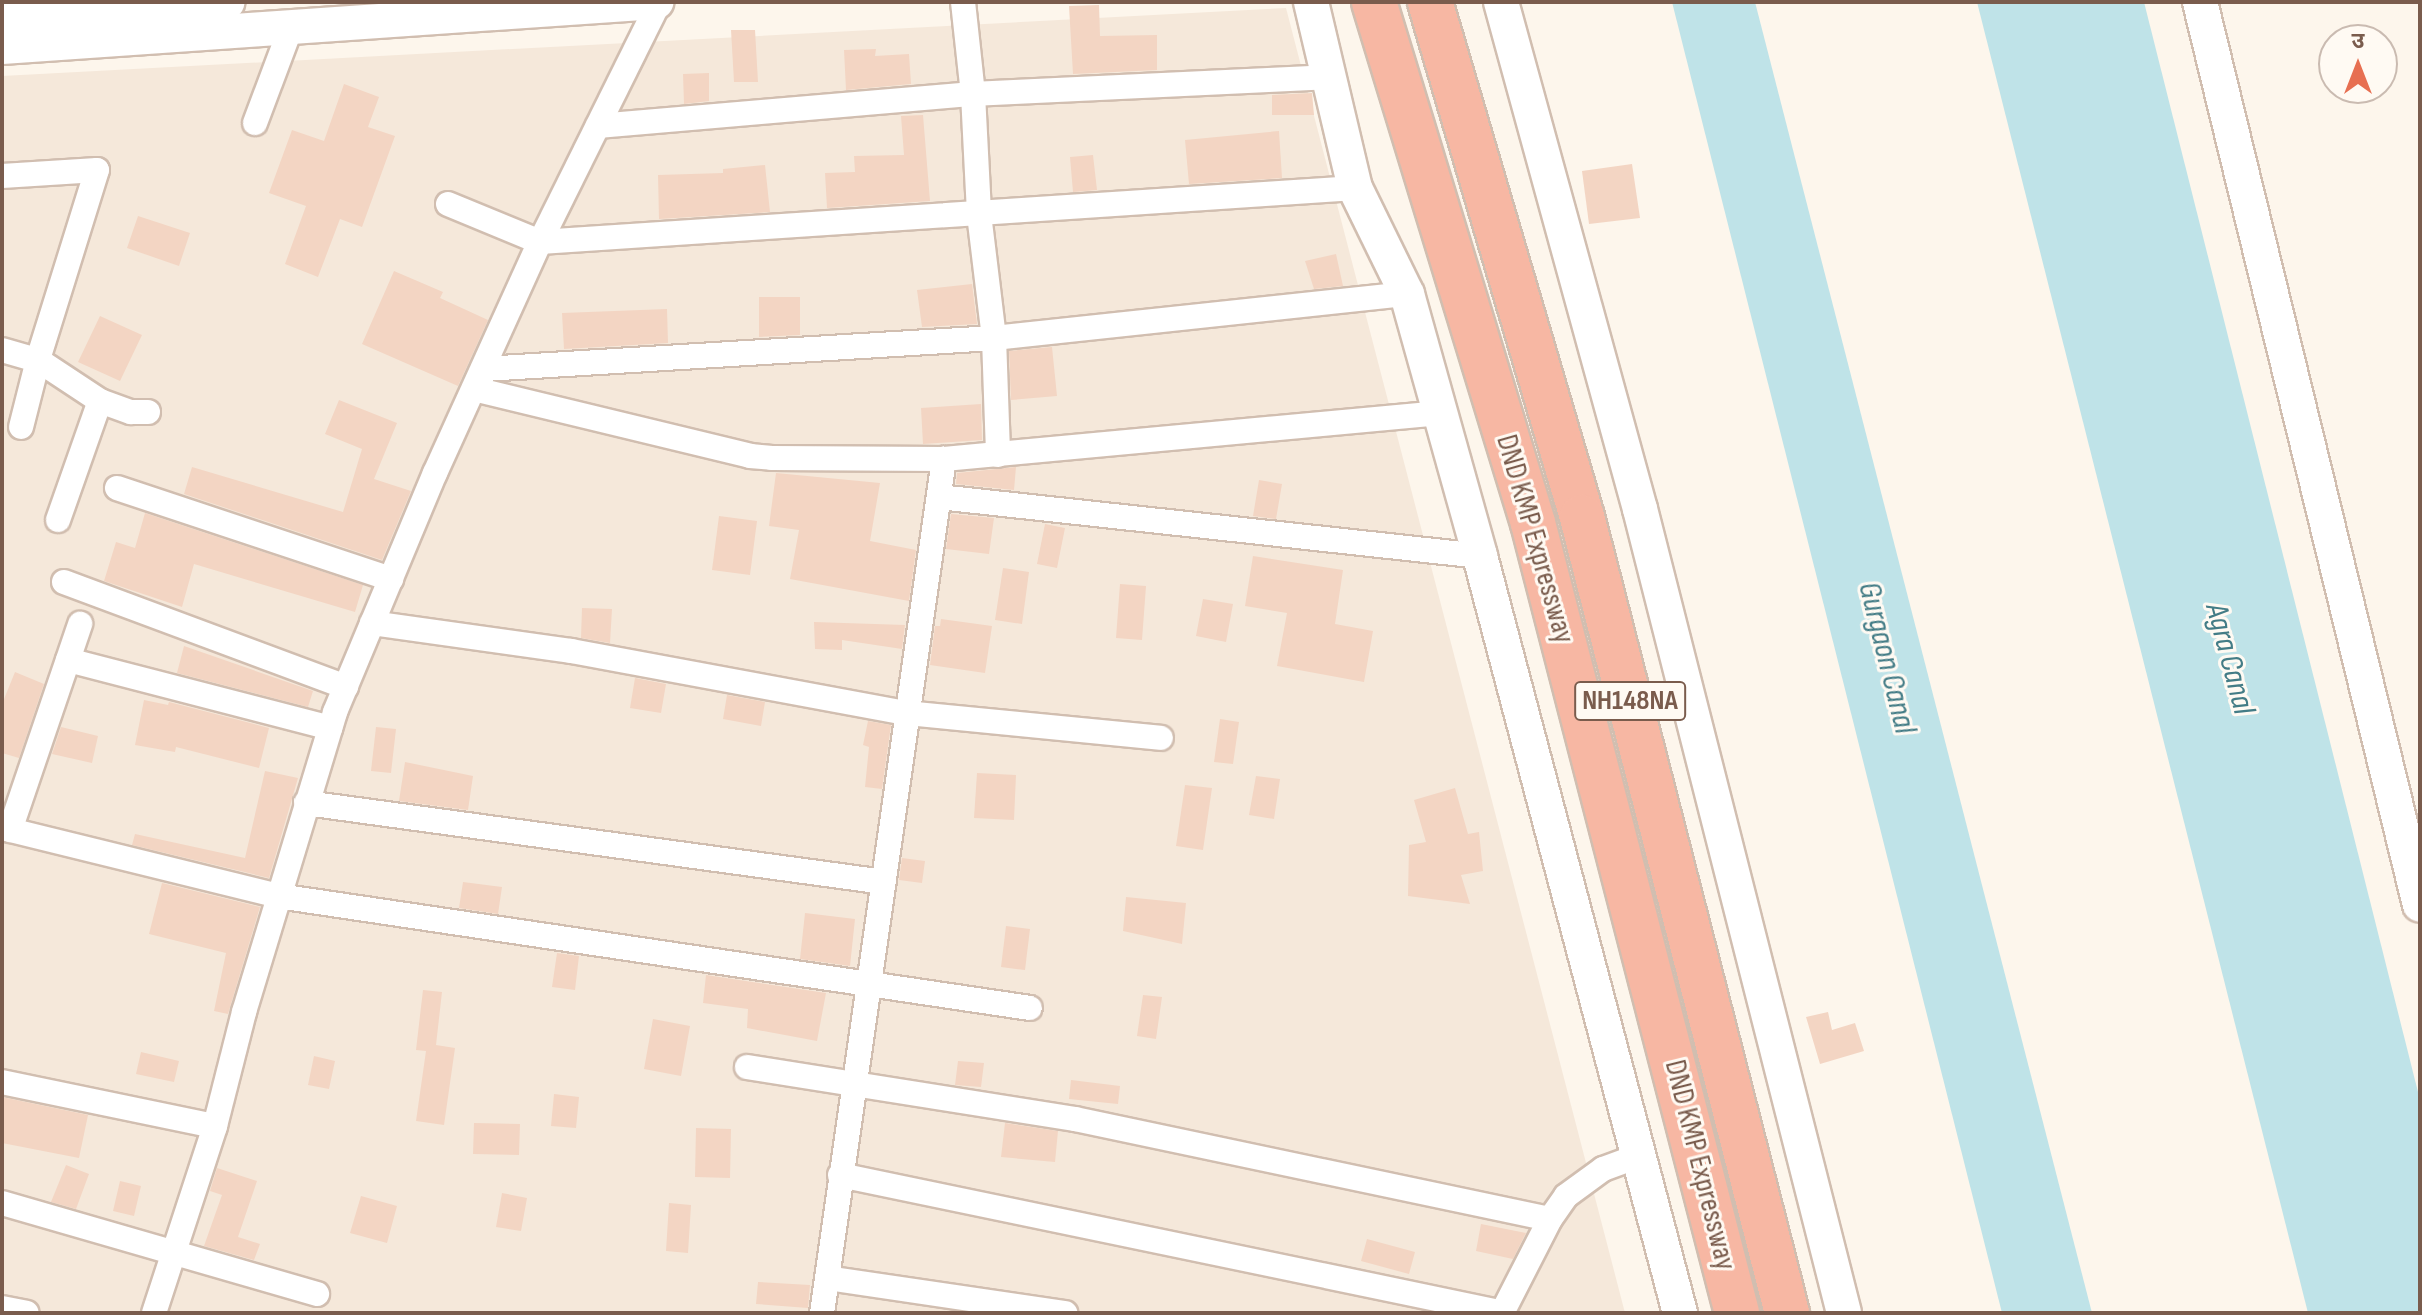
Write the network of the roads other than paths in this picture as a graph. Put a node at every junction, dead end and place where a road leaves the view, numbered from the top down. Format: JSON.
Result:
{"nodes":[{"id":1,"x":228,"y":2,"type":"edge"},
{"id":2,"x":657,"y":2,"type":"edge"},
{"id":3,"x":963,"y":2,"type":"edge"},
{"id":4,"x":1311,"y":2,"type":"edge"},
{"id":5,"x":1374,"y":2,"type":"edge"},
{"id":6,"x":1430,"y":2,"type":"edge"},
{"id":7,"x":1501,"y":2,"type":"edge"},
{"id":8,"x":2200,"y":2,"type":"edge"},
{"id":9,"x":166,"y":14,"type":"edge"},
{"id":10,"x":2,"y":17,"type":"edge"},
{"id":11,"x":291,"y":27,"type":"junction"},
{"id":12,"x":2,"y":47,"type":"edge"},
{"id":13,"x":1331,"y":77,"type":"junction"},
{"id":14,"x":973,"y":94,"type":"junction"},
{"id":15,"x":255,"y":123,"type":"dead end"},
{"id":16,"x":598,"y":126,"type":"junction"},
{"id":17,"x":2,"y":176,"type":"edge"},
{"id":18,"x":1355,"y":188,"type":"junction"},
{"id":19,"x":448,"y":204,"type":"dead end"},
{"id":20,"x":979,"y":214,"type":"junction"},
{"id":21,"x":540,"y":242,"type":"junction"},
{"id":22,"x":1407,"y":294,"type":"junction"},
{"id":23,"x":994,"y":338,"type":"junction"},
{"id":24,"x":2,"y":350,"type":"edge"},
{"id":25,"x":38,"y":360,"type":"junction"},
{"id":26,"x":479,"y":379,"type":"junction"},
{"id":27,"x":100,"y":401,"type":"junction"},
{"id":28,"x":148,"y":412,"type":"dead end"},
{"id":29,"x":1438,"y":413,"type":"junction"},
{"id":30,"x":21,"y":427,"type":"dead end"},
{"id":31,"x":998,"y":455,"type":"junction"},
{"id":32,"x":944,"y":459,"type":"junction"},
{"id":33,"x":117,"y":488,"type":"dead end"},
{"id":34,"x":939,"y":497,"type":"junction"},
{"id":35,"x":58,"y":520,"type":"dead end"},
{"id":36,"x":1480,"y":556,"type":"junction"},
{"id":37,"x":391,"y":579,"type":"junction"},
{"id":38,"x":64,"y":582,"type":"dead end"},
{"id":39,"x":372,"y":623,"type":"junction"},
{"id":40,"x":80,"y":624,"type":"dead end"},
{"id":41,"x":68,"y":660,"type":"junction"},
{"id":42,"x":346,"y":687,"type":"junction"},
{"id":43,"x":907,"y":713,"type":"junction"},
{"id":44,"x":330,"y":728,"type":"junction"},
{"id":45,"x":1161,"y":738,"type":"dead end"},
{"id":46,"x":306,"y":803,"type":"junction"},
{"id":47,"x":6,"y":829,"type":"edge"},
{"id":48,"x":884,"y":882,"type":"junction"},
{"id":49,"x":278,"y":896,"type":"junction"},
{"id":50,"x":2420,"y":905,"type":"edge"},
{"id":51,"x":870,"y":983,"type":"junction"},
{"id":52,"x":1030,"y":1008,"type":"dead end"},
{"id":53,"x":747,"y":1067,"type":"dead end"},
{"id":54,"x":2,"y":1082,"type":"edge"},
{"id":55,"x":854,"y":1084,"type":"junction"},
{"id":56,"x":215,"y":1126,"type":"junction"},
{"id":57,"x":1638,"y":1156,"type":"junction"},
{"id":58,"x":840,"y":1175,"type":"junction"},
{"id":59,"x":2,"y":1203,"type":"edge"},
{"id":60,"x":1550,"y":1219,"type":"junction"},
{"id":61,"x":173,"y":1251,"type":"junction"},
{"id":62,"x":827,"y":1278,"type":"junction"},
{"id":63,"x":317,"y":1294,"type":"dead end"},
{"id":64,"x":1503,"y":1312,"type":"edge"},
{"id":65,"x":154,"y":1313,"type":"edge"},
{"id":66,"x":822,"y":1313,"type":"edge"},
{"id":67,"x":1065,"y":1313,"type":"edge"},
{"id":68,"x":1680,"y":1313,"type":"edge"},
{"id":69,"x":1737,"y":1313,"type":"edge"},
{"id":70,"x":1787,"y":1313,"type":"edge"},
{"id":71,"x":1844,"y":1313,"type":"edge"}],
"edges":[{"from":1,"to":9,"type":"street"},
{"from":2,"to":11,"type":"street"},
{"from":2,"to":16,"type":"street"},
{"from":3,"to":14,"type":"street"},
{"from":4,"to":13,"type":"street"},
{"from":5,"to":69,"type":"highway","name":"DND KMP Expressway","number":"NH148NA"},
{"from":6,"to":70,"type":"highway","name":"DND KMP Expressway","number":"NH148NA"},
{"from":7,"to":71,"type":"street"},
{"from":8,"to":50,"type":"street"},
{"from":9,"to":10,"type":"street"},
{"from":9,"to":11,"type":"street"},
{"from":9,"to":12,"type":"street"},
{"from":11,"to":15,"type":"street"},
{"from":13,"to":14,"type":"street"},
{"from":13,"to":18,"type":"street"},
{"from":14,"to":16,"type":"street"},
{"from":14,"to":20,"type":"street"},
{"from":16,"to":21,"type":"street"},
{"from":17,"to":25,"type":"street"},
{"from":18,"to":20,"type":"street"},
{"from":18,"to":22,"type":"street"},
{"from":19,"to":21,"type":"street"},
{"from":20,"to":21,"type":"street"},
{"from":20,"to":23,"type":"street"},
{"from":21,"to":26,"type":"street"},
{"from":22,"to":23,"type":"street"},
{"from":22,"to":29,"type":"street"},
{"from":23,"to":26,"type":"street"},
{"from":23,"to":31,"type":"street"},
{"from":24,"to":25,"type":"street"},
{"from":25,"to":27,"type":"street"},
{"from":25,"to":30,"type":"street"},
{"from":26,"to":32,"type":"street"},
{"from":26,"to":37,"type":"street"},
{"from":27,"to":28,"type":"street"},
{"from":27,"to":35,"type":"street"},
{"from":29,"to":31,"type":"street"},
{"from":29,"to":36,"type":"street"},
{"from":31,"to":32,"type":"street"},
{"from":32,"to":34,"type":"street"},
{"from":33,"to":37,"type":"street"},
{"from":34,"to":36,"type":"street"},
{"from":34,"to":43,"type":"street"},
{"from":36,"to":57,"type":"street"},
{"from":37,"to":39,"type":"street"},
{"from":38,"to":42,"type":"street"},
{"from":39,"to":42,"type":"street"},
{"from":39,"to":43,"type":"street"},
{"from":40,"to":41,"type":"street"},
{"from":41,"to":44,"type":"street"},
{"from":41,"to":47,"type":"street"},
{"from":42,"to":44,"type":"street"},
{"from":43,"to":45,"type":"street"},
{"from":43,"to":48,"type":"street"},
{"from":44,"to":46,"type":"street"},
{"from":46,"to":48,"type":"street"},
{"from":46,"to":49,"type":"street"},
{"from":47,"to":49,"type":"street"},
{"from":48,"to":51,"type":"street"},
{"from":49,"to":51,"type":"street"},
{"from":49,"to":56,"type":"street"},
{"from":51,"to":52,"type":"street"},
{"from":51,"to":55,"type":"street"},
{"from":53,"to":55,"type":"street"},
{"from":54,"to":56,"type":"street"},
{"from":55,"to":58,"type":"street"},
{"from":55,"to":60,"type":"street"},
{"from":56,"to":61,"type":"street"},
{"from":57,"to":60,"type":"street"},
{"from":57,"to":68,"type":"street"},
{"from":58,"to":62,"type":"street"},
{"from":58,"to":64,"type":"street"},
{"from":59,"to":61,"type":"street"},
{"from":60,"to":64,"type":"street"},
{"from":61,"to":63,"type":"street"},
{"from":61,"to":65,"type":"street"},
{"from":62,"to":66,"type":"street"},
{"from":62,"to":67,"type":"street"}]}
